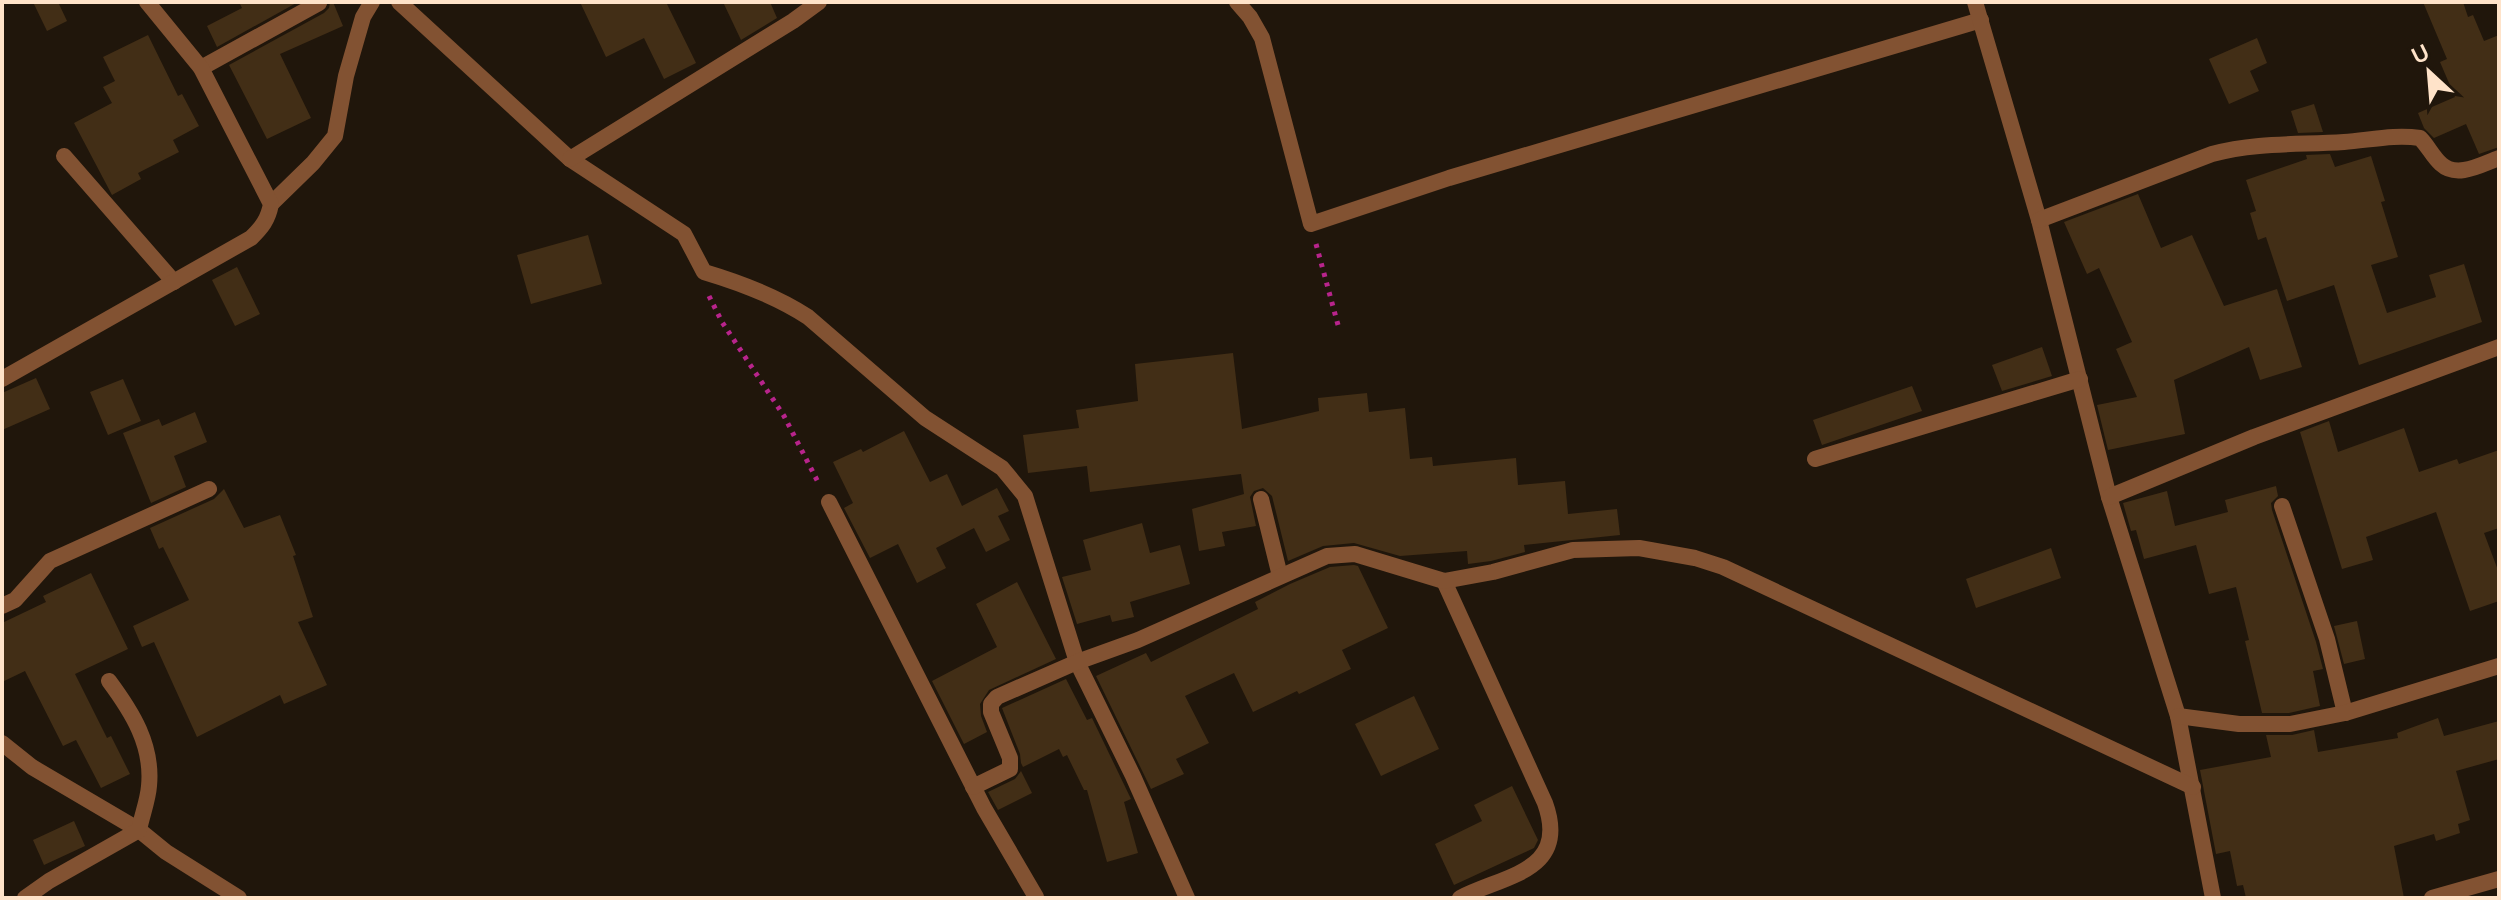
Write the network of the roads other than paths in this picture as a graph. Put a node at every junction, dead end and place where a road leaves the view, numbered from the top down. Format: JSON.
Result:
{"nodes":[{"id":1,"x":147,"y":2,"type":"edge"},
{"id":2,"x":372,"y":2,"type":"edge"},
{"id":3,"x":399,"y":2,"type":"edge"},
{"id":4,"x":819,"y":2,"type":"edge"},
{"id":5,"x":1237,"y":2,"type":"edge"},
{"id":6,"x":1975,"y":2,"type":"edge"},
{"id":7,"x":319,"y":3,"type":"edge"},
{"id":8,"x":1981,"y":20,"type":"junction"},
{"id":9,"x":201,"y":68,"type":"junction"},
{"id":10,"x":64,"y":156,"type":"dead end"},
{"id":11,"x":2499,"y":158,"type":"edge"},
{"id":12,"x":570,"y":159,"type":"junction"},
{"id":13,"x":271,"y":204,"type":"junction"},
{"id":14,"x":2039,"y":220,"type":"junction"},
{"id":15,"x":174,"y":282,"type":"junction"},
{"id":16,"x":2499,"y":347,"type":"edge"},
{"id":17,"x":2,"y":379,"type":"edge"},
{"id":18,"x":2080,"y":379,"type":"junction"},
{"id":19,"x":1815,"y":459,"type":"dead end"},
{"id":20,"x":209,"y":489,"type":"dead end"},
{"id":21,"x":2109,"y":497,"type":"junction"},
{"id":22,"x":1261,"y":499,"type":"dead end"},
{"id":23,"x":829,"y":502,"type":"road end"},
{"id":24,"x":2282,"y":506,"type":"dead end"},
{"id":25,"x":1280,"y":576,"type":"junction"},
{"id":26,"x":1444,"y":581,"type":"junction"},
{"id":27,"x":2,"y":606,"type":"edge"},
{"id":28,"x":1077,"y":662,"type":"junction"},
{"id":29,"x":2499,"y":666,"type":"edge"},
{"id":30,"x":109,"y":681,"type":"dead end"},
{"id":31,"x":2345,"y":713,"type":"junction"},
{"id":32,"x":2178,"y":719,"type":"junction"},
{"id":33,"x":2,"y":743,"type":"edge"},
{"id":34,"x":973,"y":787,"type":"junction"},
{"id":35,"x":2193,"y":787,"type":"junction"},
{"id":36,"x":139,"y":830,"type":"junction"},
{"id":37,"x":2499,"y":879,"type":"edge"},
{"id":38,"x":2455,"y":895,"type":"edge"},
{"id":39,"x":1036,"y":897,"type":"edge"},
{"id":40,"x":25,"y":898,"type":"edge"},
{"id":41,"x":239,"y":898,"type":"edge"},
{"id":42,"x":1187,"y":898,"type":"edge"},
{"id":43,"x":1460,"y":898,"type":"edge"},
{"id":44,"x":2213,"y":898,"type":"edge"},
{"id":45,"x":2432,"y":898,"type":"edge"}],
"edges":[{"from":1,"to":9,"type":"street"},
{"from":2,"to":13,"type":"street"},
{"from":3,"to":12,"type":"street"},
{"from":4,"to":12,"type":"street"},
{"from":5,"to":8,"type":"street"},
{"from":6,"to":8,"type":"street"},
{"from":7,"to":9,"type":"street"},
{"from":8,"to":14,"type":"street"},
{"from":9,"to":13,"type":"street"},
{"from":10,"to":15,"type":"street"},
{"from":11,"to":14,"type":"street"},
{"from":12,"to":28,"type":"street"},
{"from":13,"to":15,"type":"street"},
{"from":14,"to":18,"type":"street"},
{"from":15,"to":17,"type":"street"},
{"from":16,"to":21,"type":"street"},
{"from":18,"to":19,"type":"street"},
{"from":18,"to":21,"type":"street"},
{"from":20,"to":27,"type":"street"},
{"from":21,"to":32,"type":"street"},
{"from":22,"to":25,"type":"street"},
{"from":23,"to":34,"type":"street"},
{"from":24,"to":31,"type":"street"},
{"from":25,"to":26,"type":"street"},
{"from":25,"to":28,"type":"street"},
{"from":26,"to":35,"type":"street"},
{"from":26,"to":43,"type":"street"},
{"from":28,"to":34,"type":"street"},
{"from":28,"to":42,"type":"street"},
{"from":29,"to":31,"type":"street"},
{"from":30,"to":36,"type":"street"},
{"from":31,"to":32,"type":"street"},
{"from":32,"to":35,"type":"street"},
{"from":33,"to":36,"type":"street"},
{"from":34,"to":39,"type":"street"},
{"from":35,"to":44,"type":"street"},
{"from":36,"to":40,"type":"street"},
{"from":36,"to":41,"type":"street"},
{"from":37,"to":38,"type":"street"},
{"from":38,"to":45,"type":"street"}]}
